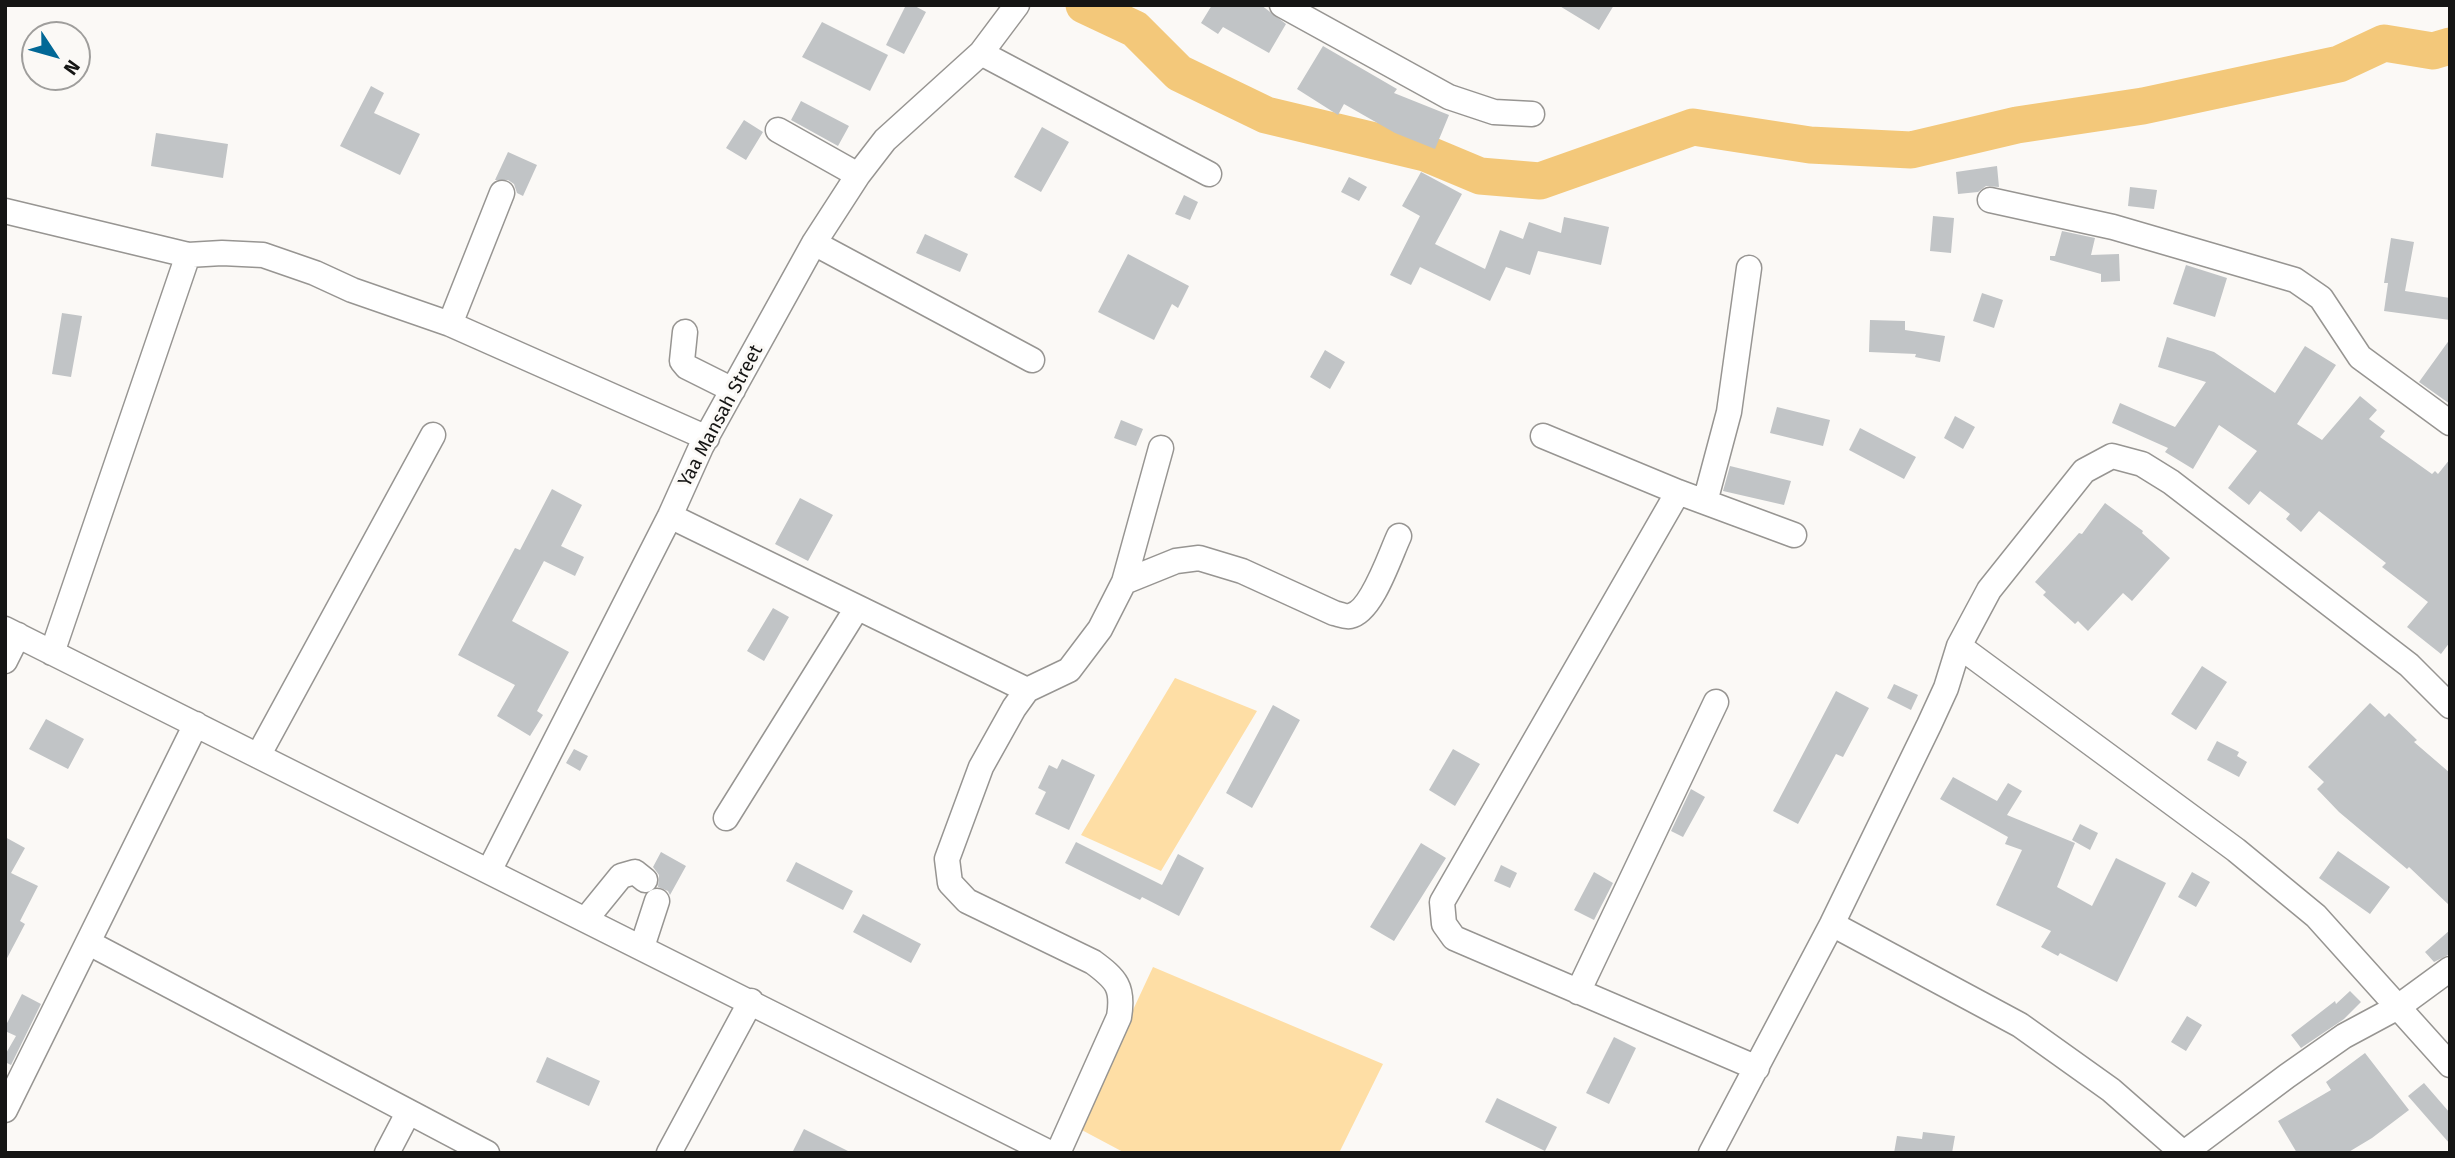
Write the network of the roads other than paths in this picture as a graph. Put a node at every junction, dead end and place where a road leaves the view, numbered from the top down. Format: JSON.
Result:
{"nodes":[{"id":1,"x":1017,"y":5,"type":"edge"},
{"id":2,"x":1282,"y":5,"type":"edge"},
{"id":3,"x":981,"y":53,"type":"junction"},
{"id":4,"x":1532,"y":114,"type":"dead end"},
{"id":5,"x":778,"y":130,"type":"dead end"},
{"id":6,"x":1209,"y":174,"type":"dead end"},
{"id":7,"x":858,"y":175,"type":"junction"},
{"id":8,"x":502,"y":193,"type":"dead end"},
{"id":9,"x":1990,"y":200,"type":"dead end"},
{"id":10,"x":5,"y":211,"type":"edge"},
{"id":11,"x":814,"y":243,"type":"junction"},
{"id":12,"x":188,"y":255,"type":"junction"},
{"id":13,"x":1749,"y":268,"type":"dead end"},
{"id":14,"x":450,"y":324,"type":"junction"},
{"id":15,"x":685,"y":332,"type":"dead end"},
{"id":16,"x":1032,"y":360,"type":"dead end"},
{"id":17,"x":733,"y":390,"type":"junction"},
{"id":18,"x":2450,"y":423,"type":"edge"},
{"id":19,"x":433,"y":435,"type":"dead end"},
{"id":20,"x":1543,"y":436,"type":"dead end"},
{"id":21,"x":707,"y":438,"type":"junction"},
{"id":22,"x":1161,"y":448,"type":"dead end"},
{"id":23,"x":1678,"y":492,"type":"junction"},
{"id":24,"x":1705,"y":502,"type":"junction"},
{"id":25,"x":670,"y":516,"type":"junction"},
{"id":26,"x":1794,"y":535,"type":"dead end"},
{"id":27,"x":1399,"y":536,"type":"dead end"},
{"id":28,"x":1124,"y":582,"type":"junction"},
{"id":29,"x":857,"y":608,"type":"junction"},
{"id":30,"x":12,"y":632,"type":"edge"},
{"id":31,"x":1959,"y":646,"type":"junction"},
{"id":32,"x":52,"y":653,"type":"junction"},
{"id":33,"x":5,"y":661,"type":"edge"},
{"id":34,"x":1027,"y":690,"type":"junction"},
{"id":35,"x":1716,"y":702,"type":"dead end"},
{"id":36,"x":2450,"y":706,"type":"edge"},
{"id":37,"x":196,"y":724,"type":"junction"},
{"id":38,"x":258,"y":756,"type":"junction"},
{"id":39,"x":726,"y":818,"type":"dead end"},
{"id":40,"x":489,"y":871,"type":"junction"},
{"id":41,"x":586,"y":919,"type":"junction"},
{"id":42,"x":1832,"y":924,"type":"junction"},
{"id":43,"x":89,"y":943,"type":"junction"},
{"id":44,"x":642,"y":947,"type":"junction"},
{"id":45,"x":2450,"y":969,"type":"edge"},
{"id":46,"x":1578,"y":992,"type":"junction"},
{"id":47,"x":751,"y":1001,"type":"junction"},
{"id":48,"x":2398,"y":1007,"type":"junction"},
{"id":49,"x":2450,"y":1065,"type":"edge"},
{"id":50,"x":1757,"y":1068,"type":"junction"},
{"id":51,"x":5,"y":1110,"type":"edge"},
{"id":52,"x":408,"y":1113,"type":"junction"},
{"id":53,"x":387,"y":1153,"type":"edge"},
{"id":54,"x":487,"y":1153,"type":"edge"},
{"id":55,"x":669,"y":1153,"type":"edge"},
{"id":56,"x":1051,"y":1153,"type":"edge"},
{"id":57,"x":1058,"y":1153,"type":"edge"},
{"id":58,"x":1711,"y":1153,"type":"edge"},
{"id":59,"x":2183,"y":1153,"type":"edge"}],
"edges":[{"from":1,"to":3,"type":"street","name":"Yaa Mansah Street"},
{"from":2,"to":4,"type":"street"},
{"from":3,"to":6,"type":"street"},
{"from":3,"to":7,"type":"street","name":"Yaa Mansah Street"},
{"from":5,"to":7,"type":"street"},
{"from":7,"to":11,"type":"street","name":"Yaa Mansah Street"},
{"from":8,"to":14,"type":"street"},
{"from":9,"to":18,"type":"street"},
{"from":10,"to":12,"type":"street"},
{"from":11,"to":16,"type":"street"},
{"from":11,"to":17,"type":"street","name":"Yaa Mansah Street"},
{"from":12,"to":14,"type":"street"},
{"from":12,"to":32,"type":"street"},
{"from":13,"to":24,"type":"street"},
{"from":14,"to":21,"type":"street"},
{"from":15,"to":17,"type":"street"},
{"from":17,"to":21,"type":"street","name":"Yaa Mansah Street"},
{"from":19,"to":38,"type":"street"},
{"from":20,"to":23,"type":"street"},
{"from":21,"to":25,"type":"street","name":"Yaa Mansah Street"},
{"from":22,"to":28,"type":"street"},
{"from":23,"to":24,"type":"street"},
{"from":23,"to":46,"type":"street"},
{"from":24,"to":26,"type":"street"},
{"from":25,"to":29,"type":"street"},
{"from":25,"to":40,"type":"street","name":"Yaa Mansah Street"},
{"from":27,"to":28,"type":"street"},
{"from":28,"to":34,"type":"street"},
{"from":29,"to":34,"type":"street"},
{"from":29,"to":39,"type":"street"},
{"from":30,"to":32,"type":"street"},
{"from":30,"to":33,"type":"street"},
{"from":31,"to":36,"type":"street"},
{"from":31,"to":42,"type":"street"},
{"from":31,"to":48,"type":"street"},
{"from":32,"to":37,"type":"street"},
{"from":34,"to":57,"type":"street"},
{"from":35,"to":46,"type":"street"},
{"from":37,"to":38,"type":"street"},
{"from":37,"to":43,"type":"street"},
{"from":38,"to":40,"type":"street"},
{"from":40,"to":41,"type":"street"},
{"from":41,"to":44,"type":"street"},
{"from":41,"to":44,"type":"street"},
{"from":42,"to":50,"type":"street"},
{"from":42,"to":59,"type":"street"},
{"from":43,"to":51,"type":"street"},
{"from":43,"to":52,"type":"street"},
{"from":44,"to":47,"type":"street"},
{"from":45,"to":48,"type":"street"},
{"from":46,"to":50,"type":"street"},
{"from":47,"to":55,"type":"street"},
{"from":47,"to":56,"type":"street"},
{"from":48,"to":49,"type":"street"},
{"from":48,"to":59,"type":"street"},
{"from":50,"to":58,"type":"street"},
{"from":52,"to":53,"type":"street"},
{"from":52,"to":54,"type":"street"}]}
